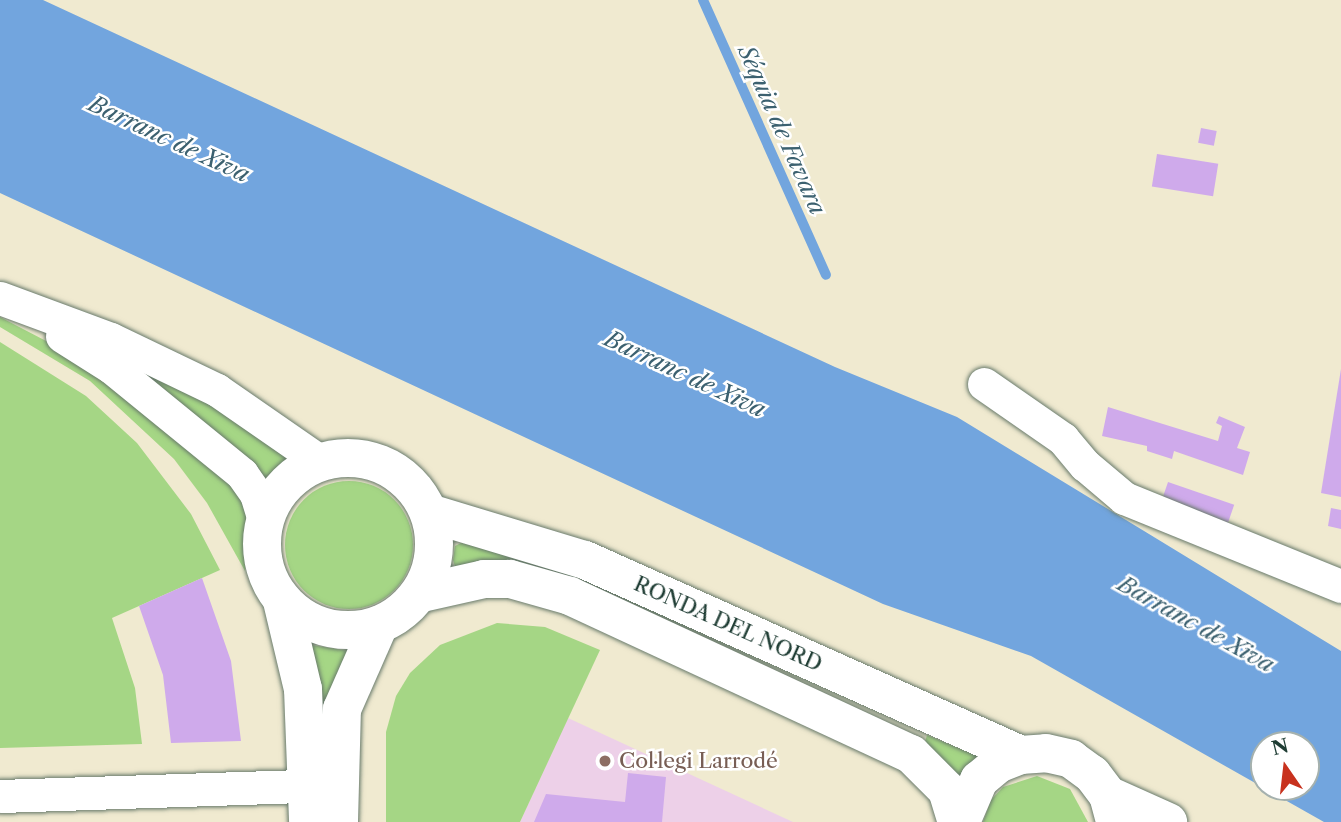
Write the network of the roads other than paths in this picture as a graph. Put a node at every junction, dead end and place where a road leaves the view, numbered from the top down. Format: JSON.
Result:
{"nodes":[{"id":1,"x":2,"y":299,"type":"edge"},
{"id":2,"x":984,"y":384,"type":"dead end"},
{"id":3,"x":321,"y":462,"type":"junction"},
{"id":4,"x":429,"y":513,"type":"junction"},
{"id":5,"x":264,"y":521,"type":"junction"},
{"id":6,"x":1341,"y":586,"type":"edge"},
{"id":7,"x":422,"y":593,"type":"junction"},
{"id":8,"x":282,"y":601,"type":"junction"},
{"id":9,"x":379,"y":625,"type":"junction"},
{"id":10,"x":1020,"y":755,"type":"junction"},
{"id":11,"x":0,"y":796,"type":"edge"},
{"id":12,"x":318,"y":797,"type":"edge"},
{"id":13,"x":1111,"y":808,"type":"edge"},
{"id":14,"x":339,"y":822,"type":"edge"},
{"id":15,"x":959,"y":822,"type":"edge"},
{"id":16,"x":1168,"y":822,"type":"edge"}],
"edges":[{"from":1,"to":3,"type":"street"},
{"from":1,"to":5,"type":"street"},
{"from":2,"to":6,"type":"street"},
{"from":3,"to":4,"type":"street"},
{"from":3,"to":5,"type":"street"},
{"from":4,"to":7,"type":"street"},
{"from":4,"to":10,"type":"street","name":"RONDA DEL NORD"},
{"from":5,"to":8,"type":"street"},
{"from":7,"to":9,"type":"street"},
{"from":7,"to":15,"type":"street","name":"RONDA DEL NORD"},
{"from":8,"to":9,"type":"street"},
{"from":8,"to":12,"type":"street"},
{"from":9,"to":12,"type":"street"},
{"from":10,"to":13,"type":"street"},
{"from":10,"to":15,"type":"street"},
{"from":11,"to":12,"type":"street"},
{"from":12,"to":14,"type":"street"},
{"from":13,"to":16,"type":"street"}]}
